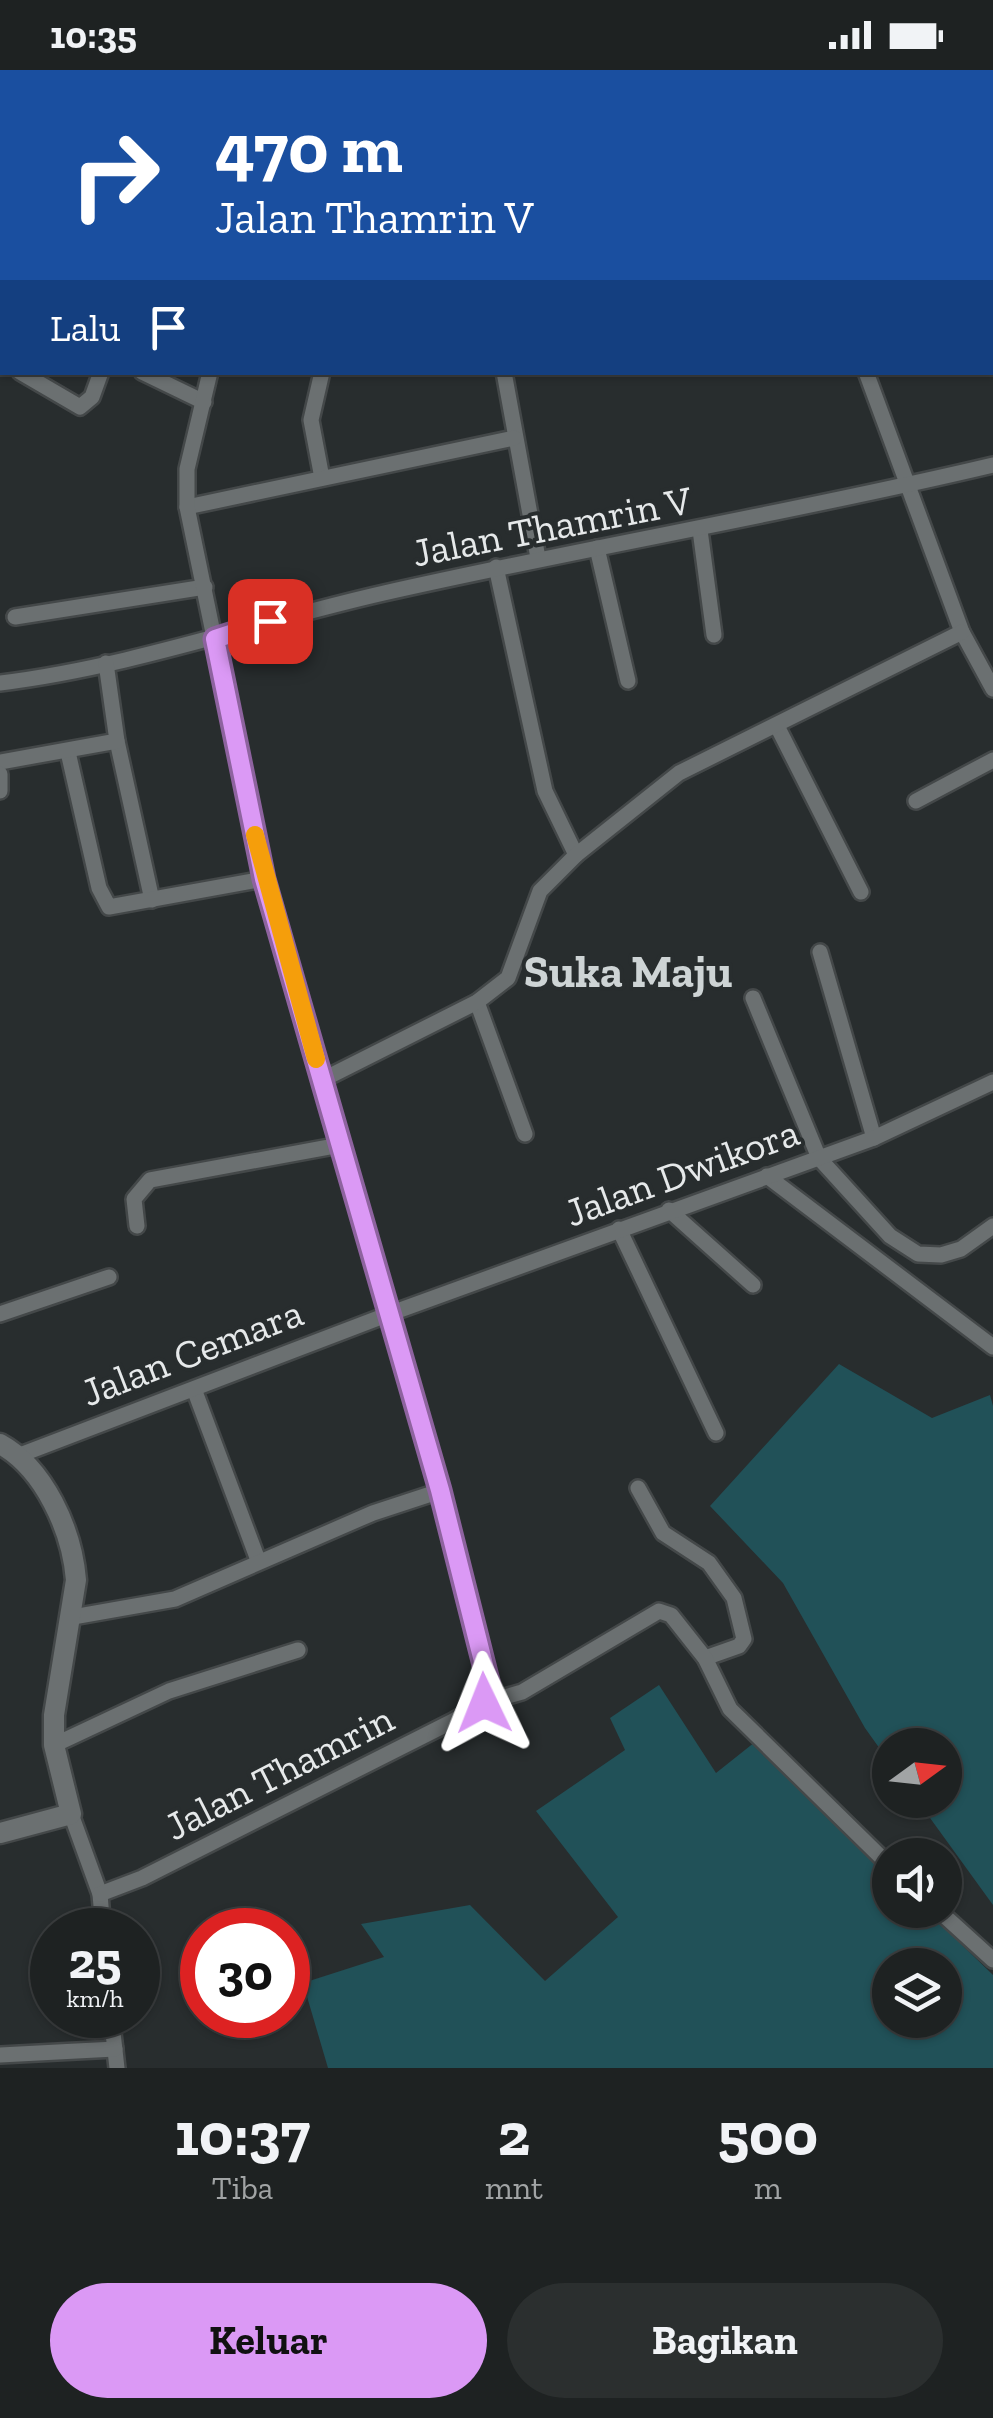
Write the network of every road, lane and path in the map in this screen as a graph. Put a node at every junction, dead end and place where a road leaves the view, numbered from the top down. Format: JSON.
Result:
{"nodes":[{"id":1,"x":25,"y":375,"type":"edge"},
{"id":2,"x":100,"y":375,"type":"edge"},
{"id":3,"x":148,"y":375,"type":"edge"},
{"id":4,"x":209,"y":375,"type":"edge"},
{"id":5,"x":321,"y":375,"type":"edge"},
{"id":6,"x":504,"y":375,"type":"edge"},
{"id":7,"x":867,"y":375,"type":"edge"},
{"id":8,"x":204,"y":402,"type":"junction"},
{"id":9,"x":514,"y":438,"type":"junction"},
{"id":10,"x":993,"y":465,"type":"edge"},
{"id":11,"x":322,"y":478,"type":"junction"},
{"id":12,"x":905,"y":486,"type":"junction"},
{"id":13,"x":187,"y":507,"type":"junction"},
{"id":14,"x":700,"y":530,"type":"junction"},
{"id":15,"x":597,"y":548,"type":"junction"},
{"id":16,"x":538,"y":558,"type":"junction"},
{"id":17,"x":496,"y":567,"type":"junction"},
{"id":18,"x":204,"y":587,"type":"junction"},
{"id":19,"x":15,"y":617,"type":"dead end"},
{"id":20,"x":962,"y":632,"type":"junction"},
{"id":21,"x":714,"y":635,"type":"dead end"},
{"id":22,"x":215,"y":639,"type":"junction"},
{"id":23,"x":106,"y":663,"type":"junction"},
{"id":24,"x":628,"y":681,"type":"dead end"},
{"id":25,"x":0,"y":682,"type":"edge"},
{"id":26,"x":993,"y":689,"type":"edge"},
{"id":27,"x":777,"y":726,"type":"junction"},
{"id":28,"x":117,"y":741,"type":"junction"},
{"id":29,"x":68,"y":752,"type":"junction"},
{"id":30,"x":993,"y":760,"type":"edge"},
{"id":31,"x":0,"y":762,"type":"edge"},
{"id":32,"x":0,"y":774,"type":"edge"},
{"id":33,"x":0,"y":791,"type":"edge"},
{"id":34,"x":916,"y":802,"type":"dead end"},
{"id":35,"x":576,"y":856,"type":"junction"},
{"id":36,"x":264,"y":879,"type":"junction"},
{"id":37,"x":861,"y":892,"type":"dead end"},
{"id":38,"x":152,"y":900,"type":"junction"},
{"id":39,"x":820,"y":952,"type":"dead end"},
{"id":40,"x":753,"y":998,"type":"dead end"},
{"id":41,"x":477,"y":1002,"type":"junction"},
{"id":42,"x":322,"y":1080,"type":"junction"},
{"id":43,"x":993,"y":1082,"type":"edge"},
{"id":44,"x":525,"y":1134,"type":"dead end"},
{"id":45,"x":874,"y":1138,"type":"junction"},
{"id":46,"x":340,"y":1144,"type":"junction"},
{"id":47,"x":819,"y":1158,"type":"junction"},
{"id":48,"x":767,"y":1176,"type":"junction"},
{"id":49,"x":669,"y":1210,"type":"junction"},
{"id":50,"x":137,"y":1226,"type":"dead end"},
{"id":51,"x":993,"y":1226,"type":"edge"},
{"id":52,"x":619,"y":1229,"type":"junction"},
{"id":53,"x":109,"y":1277,"type":"dead end"},
{"id":54,"x":752,"y":1285,"type":"dead end"},
{"id":55,"x":0,"y":1314,"type":"edge"},
{"id":56,"x":389,"y":1314,"type":"junction"},
{"id":57,"x":993,"y":1347,"type":"edge"},
{"id":58,"x":194,"y":1388,"type":"junction"},
{"id":59,"x":716,"y":1433,"type":"dead end"},
{"id":60,"x":0,"y":1444,"type":"edge"},
{"id":61,"x":20,"y":1455,"type":"junction"},
{"id":62,"x":638,"y":1488,"type":"dead end"},
{"id":63,"x":440,"y":1490,"type":"junction"},
{"id":64,"x":258,"y":1560,"type":"junction"},
{"id":65,"x":73,"y":1617,"type":"junction"},
{"id":66,"x":298,"y":1650,"type":"dead end"},
{"id":67,"x":705,"y":1658,"type":"junction"},
{"id":68,"x":484,"y":1703,"type":"junction"},
{"id":69,"x":54,"y":1745,"type":"junction"},
{"id":70,"x":71,"y":1814,"type":"junction"},
{"id":71,"x":0,"y":1833,"type":"edge"},
{"id":72,"x":872,"y":1848,"type":"edge"},
{"id":73,"x":100,"y":1894,"type":"junction"},
{"id":74,"x":102,"y":1908,"type":"edge"},
{"id":75,"x":958,"y":1928,"type":"edge"},
{"id":76,"x":993,"y":1960,"type":"edge"},
{"id":77,"x":114,"y":2038,"type":"edge"},
{"id":78,"x":115,"y":2049,"type":"junction"},
{"id":79,"x":0,"y":2055,"type":"edge"},
{"id":80,"x":117,"y":2068,"type":"edge"}],
"edges":[{"from":1,"to":2,"type":"street"},
{"from":3,"to":8,"type":"street"},
{"from":4,"to":8,"type":"street"},
{"from":5,"to":11,"type":"street"},
{"from":6,"to":9,"type":"street"},
{"from":7,"to":12,"type":"street"},
{"from":8,"to":13,"type":"street"},
{"from":9,"to":11,"type":"street"},
{"from":9,"to":16,"type":"street"},
{"from":10,"to":12,"type":"street","name":"Jalan Thamrin V"},
{"from":11,"to":13,"type":"street"},
{"from":12,"to":14,"type":"street","name":"Jalan Thamrin V"},
{"from":12,"to":20,"type":"street"},
{"from":13,"to":18,"type":"street"},
{"from":14,"to":15,"type":"street","name":"Jalan Thamrin V"},
{"from":14,"to":21,"type":"street"},
{"from":15,"to":16,"type":"street","name":"Jalan Thamrin V"},
{"from":15,"to":24,"type":"street"},
{"from":16,"to":17,"type":"street","name":"Jalan Thamrin V"},
{"from":17,"to":22,"type":"street","name":"Jalan Thamrin V"},
{"from":17,"to":35,"type":"street"},
{"from":18,"to":19,"type":"street"},
{"from":18,"to":22,"type":"street"},
{"from":20,"to":26,"type":"street"},
{"from":20,"to":27,"type":"street"},
{"from":22,"to":23,"type":"street","name":"Jalan Thamrin V"},
{"from":22,"to":36,"type":"street"},
{"from":23,"to":25,"type":"street","name":"Jalan Thamrin V"},
{"from":23,"to":28,"type":"street"},
{"from":27,"to":35,"type":"street"},
{"from":27,"to":37,"type":"street"},
{"from":28,"to":29,"type":"street"},
{"from":28,"to":38,"type":"street"},
{"from":29,"to":31,"type":"street"},
{"from":29,"to":38,"type":"street"},
{"from":30,"to":34,"type":"street"},
{"from":32,"to":33,"type":"street"},
{"from":35,"to":41,"type":"street"},
{"from":36,"to":38,"type":"street"},
{"from":36,"to":42,"type":"street"},
{"from":39,"to":45,"type":"street"},
{"from":40,"to":47,"type":"street"},
{"from":41,"to":42,"type":"street"},
{"from":41,"to":44,"type":"street"},
{"from":42,"to":46,"type":"street"},
{"from":43,"to":45,"type":"street","name":"Jalan Dwikora"},
{"from":45,"to":47,"type":"street","name":"Jalan Dwikora"},
{"from":46,"to":50,"type":"street"},
{"from":46,"to":56,"type":"street"},
{"from":47,"to":48,"type":"street","name":"Jalan Dwikora"},
{"from":47,"to":51,"type":"street"},
{"from":48,"to":49,"type":"street","name":"Jalan Dwikora"},
{"from":48,"to":57,"type":"street"},
{"from":49,"to":52,"type":"street","name":"Jalan Dwikora"},
{"from":49,"to":54,"type":"street"},
{"from":52,"to":56,"type":"street","name":"Jalan Dwikora"},
{"from":52,"to":59,"type":"street"},
{"from":53,"to":55,"type":"street"},
{"from":56,"to":58,"type":"street","name":"Jalan Cemara"},
{"from":56,"to":63,"type":"street"},
{"from":58,"to":61,"type":"street","name":"Jalan Cemara"},
{"from":58,"to":64,"type":"street"},
{"from":60,"to":61,"type":"street"},
{"from":61,"to":65,"type":"street"},
{"from":62,"to":67,"type":"street"},
{"from":63,"to":64,"type":"street"},
{"from":63,"to":68,"type":"street"},
{"from":64,"to":65,"type":"street"},
{"from":65,"to":69,"type":"street"},
{"from":66,"to":69,"type":"street"},
{"from":67,"to":68,"type":"street","name":"Jalan Thamrin"},
{"from":67,"to":72,"type":"street","name":"Jalan Thamrin"},
{"from":68,"to":73,"type":"street","name":"Jalan Thamrin"},
{"from":69,"to":70,"type":"street"},
{"from":70,"to":71,"type":"street"},
{"from":70,"to":73,"type":"street"},
{"from":73,"to":74,"type":"street"},
{"from":75,"to":76,"type":"street"},
{"from":77,"to":78,"type":"street"},
{"from":78,"to":79,"type":"street"},
{"from":78,"to":80,"type":"street"}]}
